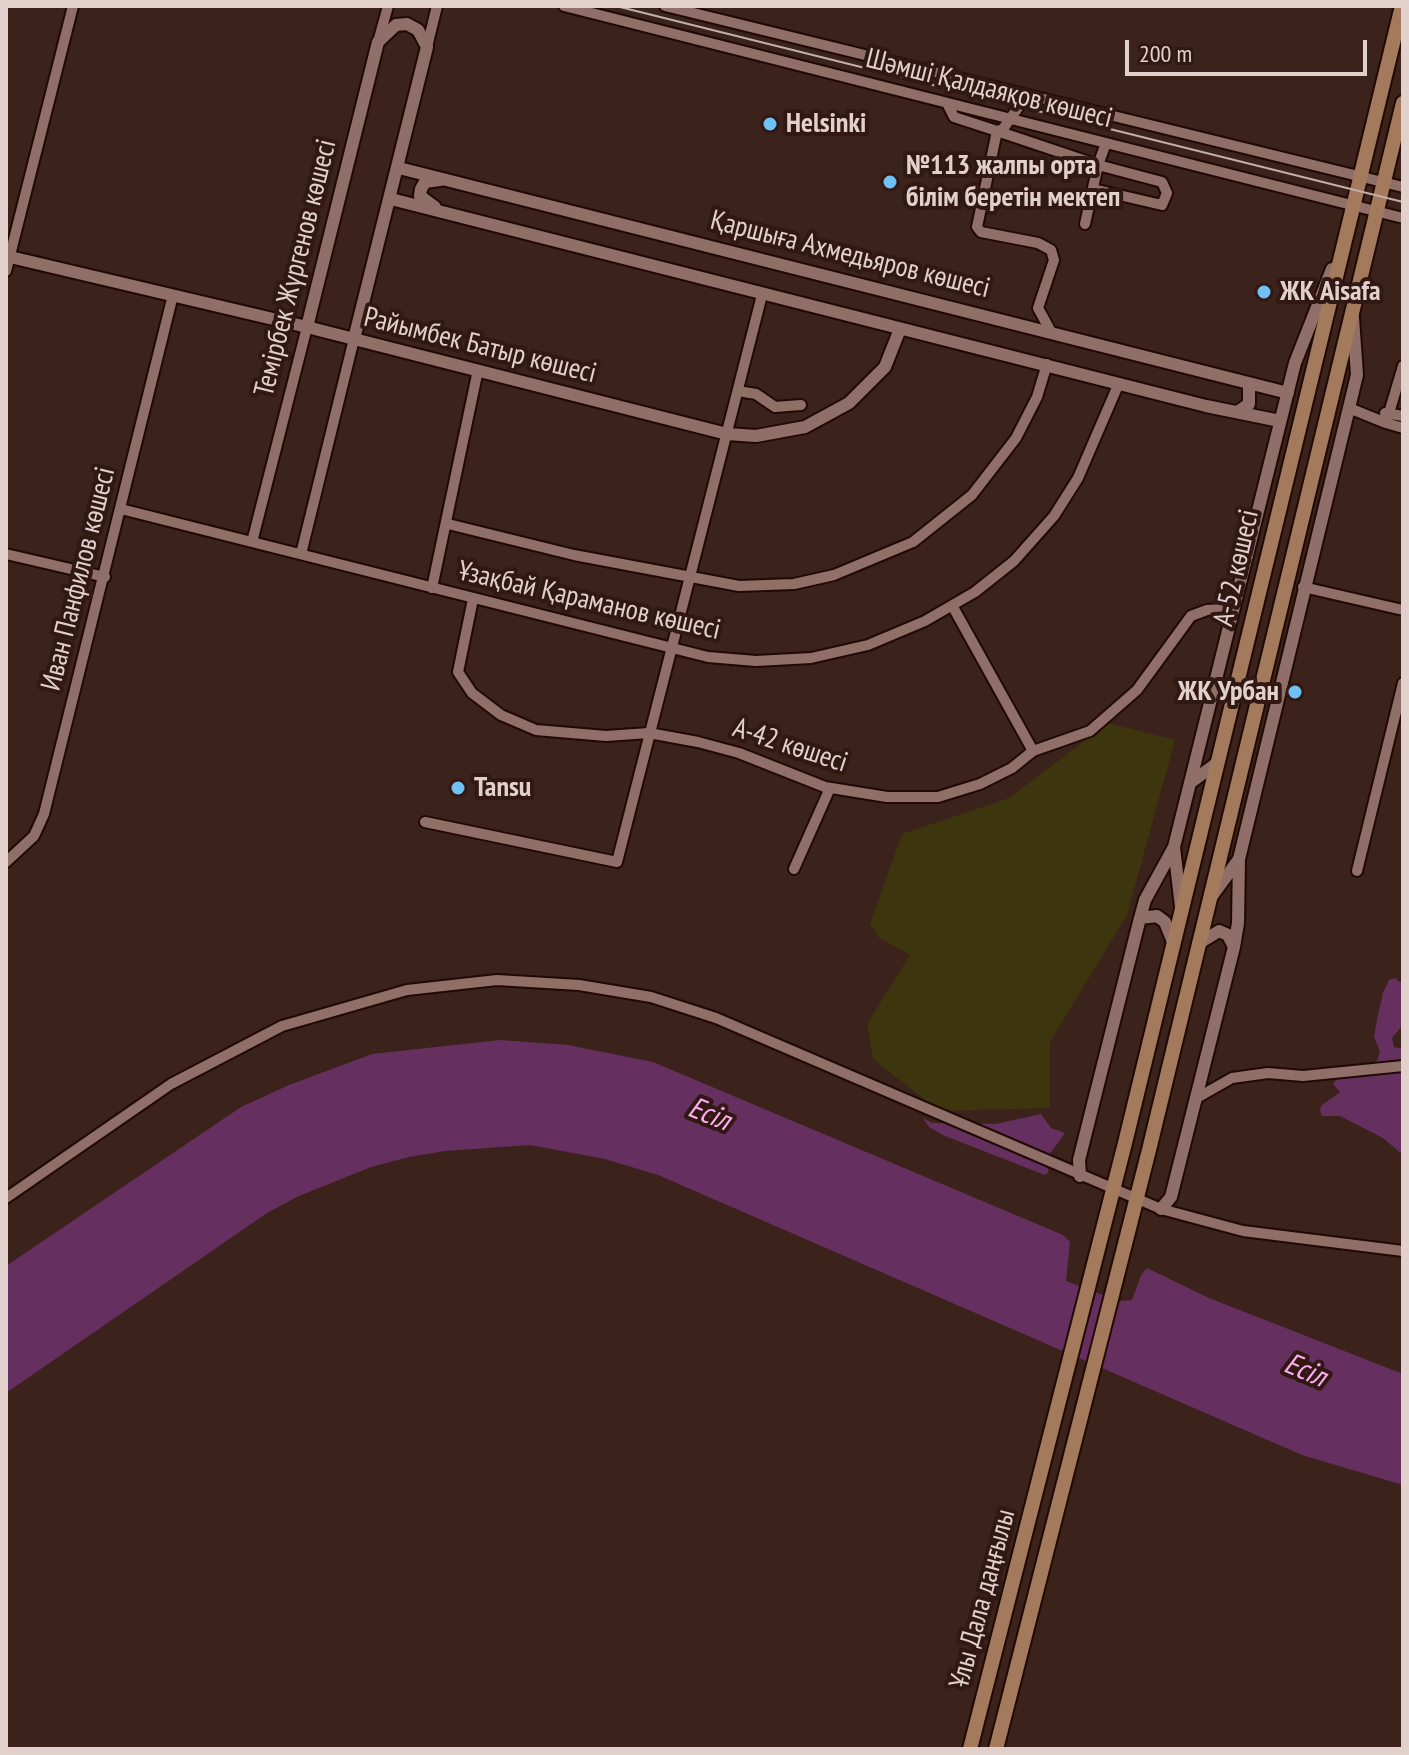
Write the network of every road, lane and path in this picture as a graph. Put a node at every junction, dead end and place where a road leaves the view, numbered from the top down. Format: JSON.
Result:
{"nodes":[{"id":1,"x":73,"y":6,"type":"edge"},
{"id":2,"x":388,"y":6,"type":"edge"},
{"id":3,"x":437,"y":6,"type":"edge"},
{"id":4,"x":564,"y":6,"type":"edge"},
{"id":5,"x":665,"y":6,"type":"edge"},
{"id":6,"x":1402,"y":6,"type":"edge"},
{"id":7,"x":378,"y":42,"type":"junction"},
{"id":8,"x":427,"y":47,"type":"junction"},
{"id":9,"x":1027,"y":95,"type":"junction"},
{"id":10,"x":947,"y":103,"type":"junction"},
{"id":11,"x":1403,"y":103,"type":"edge"},
{"id":12,"x":1011,"y":119,"type":"junction"},
{"id":13,"x":997,"y":131,"type":"junction"},
{"id":14,"x":1106,"y":143,"type":"junction"},
{"id":15,"x":1098,"y":165,"type":"junction"},
{"id":16,"x":399,"y":168,"type":"junction"},
{"id":17,"x":1360,"y":174,"type":"junction"},
{"id":18,"x":448,"y":180,"type":"junction"},
{"id":19,"x":1385,"y":182,"type":"junction"},
{"id":20,"x":1403,"y":187,"type":"edge"},
{"id":21,"x":1093,"y":189,"type":"junction"},
{"id":22,"x":391,"y":199,"type":"junction"},
{"id":23,"x":1353,"y":204,"type":"junction"},
{"id":24,"x":1377,"y":211,"type":"junction"},
{"id":25,"x":445,"y":212,"type":"junction"},
{"id":26,"x":1403,"y":218,"type":"edge"},
{"id":27,"x":1085,"y":224,"type":"dead end"},
{"id":28,"x":1343,"y":239,"type":"junction"},
{"id":29,"x":8,"y":256,"type":"edge"},
{"id":30,"x":6,"y":271,"type":"edge"},
{"id":31,"x":173,"y":295,"type":"junction"},
{"id":32,"x":762,"y":295,"type":"junction"},
{"id":33,"x":1353,"y":309,"type":"junction"},
{"id":34,"x":307,"y":327,"type":"junction"},
{"id":35,"x":900,"y":329,"type":"junction"},
{"id":36,"x":1050,"y":330,"type":"junction"},
{"id":37,"x":354,"y":339,"type":"junction"},
{"id":38,"x":1047,"y":364,"type":"junction"},
{"id":39,"x":1403,"y":366,"type":"edge"},
{"id":40,"x":478,"y":370,"type":"junction"},
{"id":41,"x":1119,"y":383,"type":"junction"},
{"id":42,"x":1249,"y":384,"type":"junction"},
{"id":43,"x":738,"y":391,"type":"junction"},
{"id":44,"x":1288,"y":393,"type":"junction"},
{"id":45,"x":801,"y":405,"type":"dead end"},
{"id":46,"x":1349,"y":408,"type":"junction"},
{"id":47,"x":1239,"y":411,"type":"junction"},
{"id":48,"x":1403,"y":416,"type":"edge"},
{"id":49,"x":1388,"y":418,"type":"junction"},
{"id":50,"x":1280,"y":421,"type":"junction"},
{"id":51,"x":1403,"y":428,"type":"edge"},
{"id":52,"x":727,"y":434,"type":"junction"},
{"id":53,"x":121,"y":509,"type":"junction"},
{"id":54,"x":448,"y":524,"type":"junction"},
{"id":55,"x":252,"y":542,"type":"junction"},
{"id":56,"x":6,"y":554,"type":"edge"},
{"id":57,"x":301,"y":554,"type":"junction"},
{"id":58,"x":105,"y":577,"type":"junction"},
{"id":59,"x":690,"y":579,"type":"junction"},
{"id":60,"x":1303,"y":587,"type":"junction"},
{"id":61,"x":432,"y":588,"type":"junction"},
{"id":62,"x":473,"y":599,"type":"junction"},
{"id":63,"x":953,"y":607,"type":"junction"},
{"id":64,"x":1403,"y":610,"type":"edge"},
{"id":65,"x":1230,"y":613,"type":"junction"},
{"id":66,"x":673,"y":648,"type":"junction"},
{"id":67,"x":1403,"y":683,"type":"edge"},
{"id":68,"x":649,"y":733,"type":"junction"},
{"id":69,"x":1033,"y":751,"type":"junction"},
{"id":70,"x":1217,"y":763,"type":"junction"},
{"id":71,"x":1239,"y":766,"type":"junction"},
{"id":72,"x":1190,"y":783,"type":"junction"},
{"id":73,"x":830,"y":788,"type":"junction"},
{"id":74,"x":1253,"y":803,"type":"junction"},
{"id":75,"x":425,"y":822,"type":"dead end"},
{"id":76,"x":1174,"y":847,"type":"junction"},
{"id":77,"x":1239,"y":859,"type":"junction"},
{"id":78,"x":6,"y":862,"type":"edge"},
{"id":79,"x":794,"y":869,"type":"dead end"},
{"id":80,"x":1357,"y":871,"type":"dead end"},
{"id":81,"x":1206,"y":905,"type":"junction"},
{"id":82,"x":1181,"y":909,"type":"junction"},
{"id":83,"x":1140,"y":918,"type":"junction"},
{"id":84,"x":1173,"y":942,"type":"junction"},
{"id":85,"x":1198,"y":944,"type":"junction"},
{"id":86,"x":1234,"y":947,"type":"junction"},
{"id":87,"x":1403,"y":1066,"type":"edge"},
{"id":88,"x":1195,"y":1099,"type":"junction"},
{"id":89,"x":1125,"y":1143,"type":"joint"},
{"id":90,"x":1149,"y":1150,"type":"joint"},
{"id":91,"x":1080,"y":1176,"type":"junction"},
{"id":92,"x":6,"y":1198,"type":"edge"},
{"id":93,"x":1161,"y":1209,"type":"junction"},
{"id":94,"x":1403,"y":1251,"type":"edge"},
{"id":95,"x":970,"y":1749,"type":"edge"},
{"id":96,"x":996,"y":1749,"type":"edge"}],
"edges":[{"from":1,"to":29,"type":"street"},
{"from":2,"to":7,"type":"street","name":"Темірбек Жүргенов көшесі"},
{"from":3,"to":8,"type":"street"},
{"from":4,"to":10,"type":"street","name":"Шәмші Қалдаяқов көшесі"},
{"from":5,"to":9,"type":"street","name":"Шәмші Қалдаяқов көшесі"},
{"from":6,"to":17,"type":"main road","name":"А-52 көшесі"},
{"from":7,"to":8,"type":"street"},
{"from":7,"to":34,"type":"street","name":"Темірбек Жүргенов көшесі"},
{"from":8,"to":16,"type":"street"},
{"from":9,"to":12,"type":"street"},
{"from":9,"to":17,"type":"street","name":"Шәмші Қалдаяқов көшесі"},
{"from":10,"to":12,"type":"street","name":"Шәмші Қалдаяқов көшесі"},
{"from":10,"to":13,"type":"street"},
{"from":11,"to":19,"type":"main road","name":"А-52 көшесі"},
{"from":12,"to":13,"type":"street"},
{"from":12,"to":14,"type":"street","name":"Шәмші Қалдаяқов көшесі"},
{"from":13,"to":15,"type":"street"},
{"from":13,"to":36,"type":"street"},
{"from":14,"to":15,"type":"street"},
{"from":14,"to":23,"type":"street","name":"Шәмші Қалдаяқов көшесі"},
{"from":15,"to":21,"type":"street"},
{"from":15,"to":21,"type":"street"},
{"from":16,"to":18,"type":"street","name":"Қаршыға Ахмедьяров көшесі"},
{"from":16,"to":22,"type":"street"},
{"from":17,"to":19,"type":"street","name":"Шәмші Қалдаяқов көшесі"},
{"from":17,"to":23,"type":"main road","name":"А-52 көшесі"},
{"from":18,"to":25,"type":"street"},
{"from":18,"to":36,"type":"street","name":"Қаршыға Ахмедьяров көшесі"},
{"from":19,"to":20,"type":"street","name":"Шәмші Қалдаяқов көшесі"},
{"from":19,"to":24,"type":"main road","name":"А-52 көшесі"},
{"from":21,"to":27,"type":"street"},
{"from":22,"to":25,"type":"street","name":"Қаршыға Ахмедьяров көшесі"},
{"from":22,"to":37,"type":"street"},
{"from":23,"to":24,"type":"street","name":"Шәмші Қалдаяқов көшесі"},
{"from":23,"to":28,"type":"main road","name":"А-52 көшесі"},
{"from":24,"to":26,"type":"street","name":"Шәмші Қалдаяқов көшесі"},
{"from":24,"to":33,"type":"main road","name":"А-52 көшесі"},
{"from":25,"to":32,"type":"street","name":"Қаршыға Ахмедьяров көшесі"},
{"from":28,"to":44,"type":"street"},
{"from":28,"to":70,"type":"main road","name":"А-52 көшесі"},
{"from":29,"to":30,"type":"street"},
{"from":29,"to":31,"type":"street","name":"Райымбек Батыр көшесі"},
{"from":31,"to":34,"type":"street","name":"Райымбек Батыр көшесі"},
{"from":31,"to":53,"type":"street","name":"Иван Панфилов көшесі"},
{"from":32,"to":35,"type":"street","name":"Қаршыға Ахмедьяров көшесі"},
{"from":32,"to":43,"type":"street"},
{"from":33,"to":46,"type":"street"},
{"from":33,"to":71,"type":"main road","name":"А-52 көшесі"},
{"from":34,"to":37,"type":"street","name":"Райымбек Батыр көшесі"},
{"from":34,"to":55,"type":"street","name":"Темірбек Жүргенов көшесі"},
{"from":35,"to":38,"type":"street","name":"Қаршыға Ахмедьяров көшесі"},
{"from":35,"to":52,"type":"street","name":"Райымбек Батыр көшесі"},
{"from":36,"to":42,"type":"street","name":"Қаршыға Ахмедьяров көшесі"},
{"from":37,"to":40,"type":"street","name":"Райымбек Батыр көшесі"},
{"from":37,"to":57,"type":"street"},
{"from":38,"to":41,"type":"street","name":"Қаршыға Ахмедьяров көшесі"},
{"from":38,"to":59,"type":"street"},
{"from":39,"to":49,"type":"street"},
{"from":40,"to":52,"type":"street","name":"Райымбек Батыр көшесі"},
{"from":40,"to":54,"type":"street"},
{"from":41,"to":47,"type":"street","name":"Қаршыға Ахмедьяров көшесі"},
{"from":41,"to":63,"type":"street","name":"Ұзақбай Қараманов көшесі"},
{"from":42,"to":44,"type":"street","name":"Қаршыға Ахмедьяров көшесі"},
{"from":42,"to":47,"type":"street"},
{"from":43,"to":45,"type":"street"},
{"from":43,"to":52,"type":"street"},
{"from":44,"to":50,"type":"street"},
{"from":46,"to":49,"type":"street"},
{"from":46,"to":60,"type":"street"},
{"from":47,"to":50,"type":"street","name":"Қаршыға Ахмедьяров көшесі"},
{"from":48,"to":49,"type":"street"},
{"from":49,"to":51,"type":"street"},
{"from":50,"to":65,"type":"street"},
{"from":52,"to":59,"type":"street"},
{"from":53,"to":55,"type":"street","name":"Ұзақбай Қараманов көшесі"},
{"from":53,"to":58,"type":"street","name":"Иван Панфилов көшесі"},
{"from":54,"to":59,"type":"street"},
{"from":54,"to":61,"type":"street"},
{"from":55,"to":57,"type":"street","name":"Ұзақбай Қараманов көшесі"},
{"from":56,"to":58,"type":"street"},
{"from":57,"to":61,"type":"street","name":"Ұзақбай Қараманов көшесі"},
{"from":58,"to":78,"type":"street","name":"Иван Панфилов көшесі"},
{"from":59,"to":66,"type":"street"},
{"from":60,"to":64,"type":"street"},
{"from":60,"to":74,"type":"street"},
{"from":61,"to":62,"type":"street","name":"Ұзақбай Қараманов көшесі"},
{"from":62,"to":66,"type":"street","name":"Ұзақбай Қараманов көшесі"},
{"from":62,"to":68,"type":"street","name":"А-42 көшесі"},
{"from":63,"to":66,"type":"street","name":"Ұзақбай Қараманов көшесі"},
{"from":63,"to":69,"type":"street"},
{"from":65,"to":69,"type":"street","name":"А-42 көшесі"},
{"from":65,"to":72,"type":"street"},
{"from":66,"to":68,"type":"street"},
{"from":67,"to":80,"type":"street"},
{"from":68,"to":73,"type":"street","name":"А-42 көшесі"},
{"from":68,"to":75,"type":"street"},
{"from":69,"to":73,"type":"street","name":"А-42 көшесі"},
{"from":70,"to":72,"type":"street"},
{"from":70,"to":82,"type":"main road","name":"А-52 көшесі"},
{"from":71,"to":74,"type":"street"},
{"from":71,"to":81,"type":"main road","name":"А-52 көшесі"},
{"from":72,"to":76,"type":"street"},
{"from":73,"to":79,"type":"street"},
{"from":74,"to":77,"type":"street"},
{"from":76,"to":82,"type":"street"},
{"from":76,"to":83,"type":"street"},
{"from":77,"to":81,"type":"street"},
{"from":77,"to":86,"type":"street"},
{"from":81,"to":85,"type":"main road","name":"А-52 көшесі"},
{"from":82,"to":84,"type":"main road","name":"А-52 көшесі"},
{"from":83,"to":84,"type":"street"},
{"from":83,"to":91,"type":"street"},
{"from":84,"to":89,"type":"main road","name":"А-52 көшесі"},
{"from":85,"to":86,"type":"street"},
{"from":85,"to":90,"type":"main road","name":"А-52 көшесі"},
{"from":86,"to":88,"type":"street"},
{"from":87,"to":88,"type":"street"},
{"from":88,"to":93,"type":"street"},
{"from":89,"to":95,"type":"main road","name":"Ұлы Дала даңғылы"},
{"from":90,"to":96,"type":"main road","name":"Ұлы Дала даңғылы"},
{"from":91,"to":92,"type":"street"},
{"from":91,"to":93,"type":"street"},
{"from":93,"to":94,"type":"street"}]}
